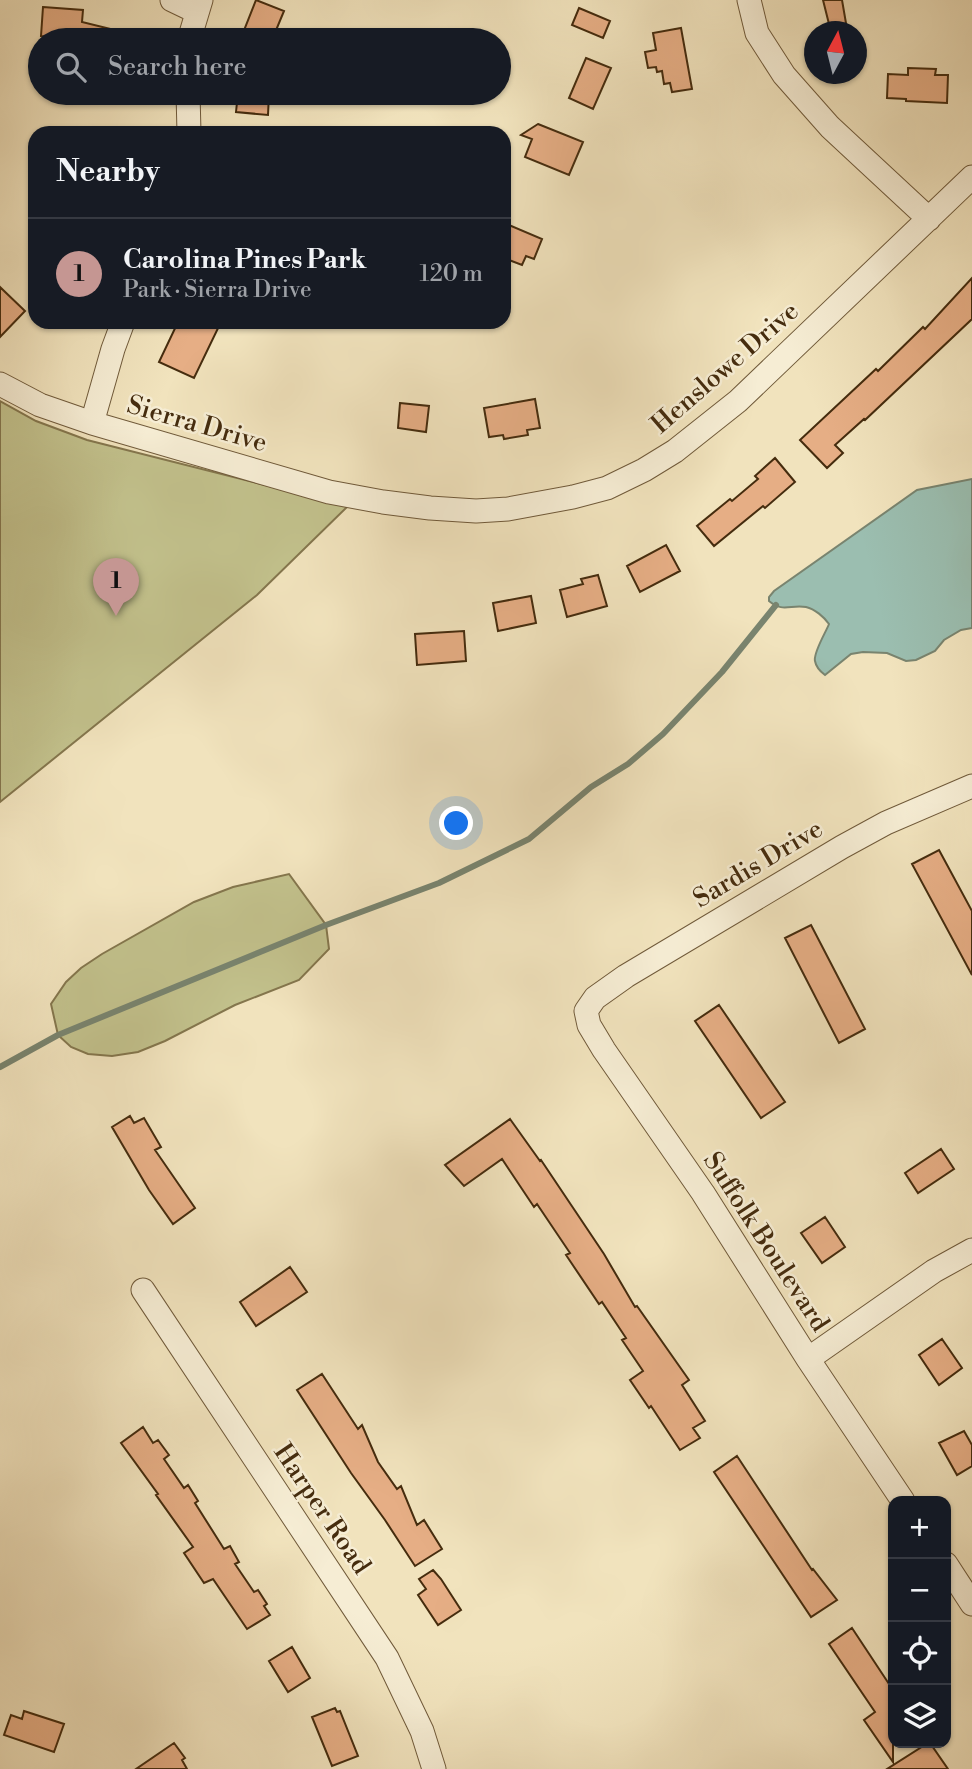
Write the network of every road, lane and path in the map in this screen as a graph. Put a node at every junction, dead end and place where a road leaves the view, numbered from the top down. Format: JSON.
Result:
{"nodes":[{"id":1,"x":172,"y":0,"type":"edge"},
{"id":2,"x":749,"y":0,"type":"edge"},
{"id":3,"x":199,"y":6,"type":"edge"},
{"id":4,"x":193,"y":28,"type":"edge"},
{"id":5,"x":188,"y":105,"type":"edge"},
{"id":6,"x":189,"y":126,"type":"edge"},
{"id":7,"x":972,"y":177,"type":"edge"},
{"id":8,"x":929,"y":219,"type":"junction"},
{"id":9,"x":121,"y":329,"type":"edge"},
{"id":10,"x":0,"y":384,"type":"edge"},
{"id":11,"x":92,"y":423,"type":"junction"},
{"id":12,"x":383,"y":502,"type":"joint"},
{"id":13,"x":972,"y":786,"type":"edge"},
{"id":14,"x":586,"y":1011,"type":"joint"},
{"id":15,"x":972,"y":1250,"type":"edge"},
{"id":16,"x":143,"y":1290,"type":"dead end"},
{"id":17,"x":808,"y":1359,"type":"junction"},
{"id":18,"x":900,"y":1496,"type":"edge"},
{"id":19,"x":951,"y":1572,"type":"edge"},
{"id":20,"x":972,"y":1604,"type":"edge"},
{"id":21,"x":434,"y":1769,"type":"edge"}],
"edges":[{"from":1,"to":3,"type":"street"},
{"from":2,"to":8,"type":"street"},
{"from":3,"to":4,"type":"street"},
{"from":5,"to":6,"type":"street"},
{"from":7,"to":8,"type":"street","name":"Henslowe Drive"},
{"from":8,"to":12,"type":"street","name":"Henslowe Drive"},
{"from":9,"to":11,"type":"street"},
{"from":10,"to":11,"type":"street","name":"Sierra Drive"},
{"from":11,"to":12,"type":"street","name":"Sierra Drive"},
{"from":13,"to":14,"type":"street","name":"Sardis Drive"},
{"from":14,"to":17,"type":"street","name":"Suffolk Boulevard"},
{"from":15,"to":17,"type":"street"},
{"from":16,"to":21,"type":"street","name":"Harper Road"},
{"from":17,"to":18,"type":"street","name":"Suffolk Boulevard"},
{"from":19,"to":20,"type":"street"}]}
